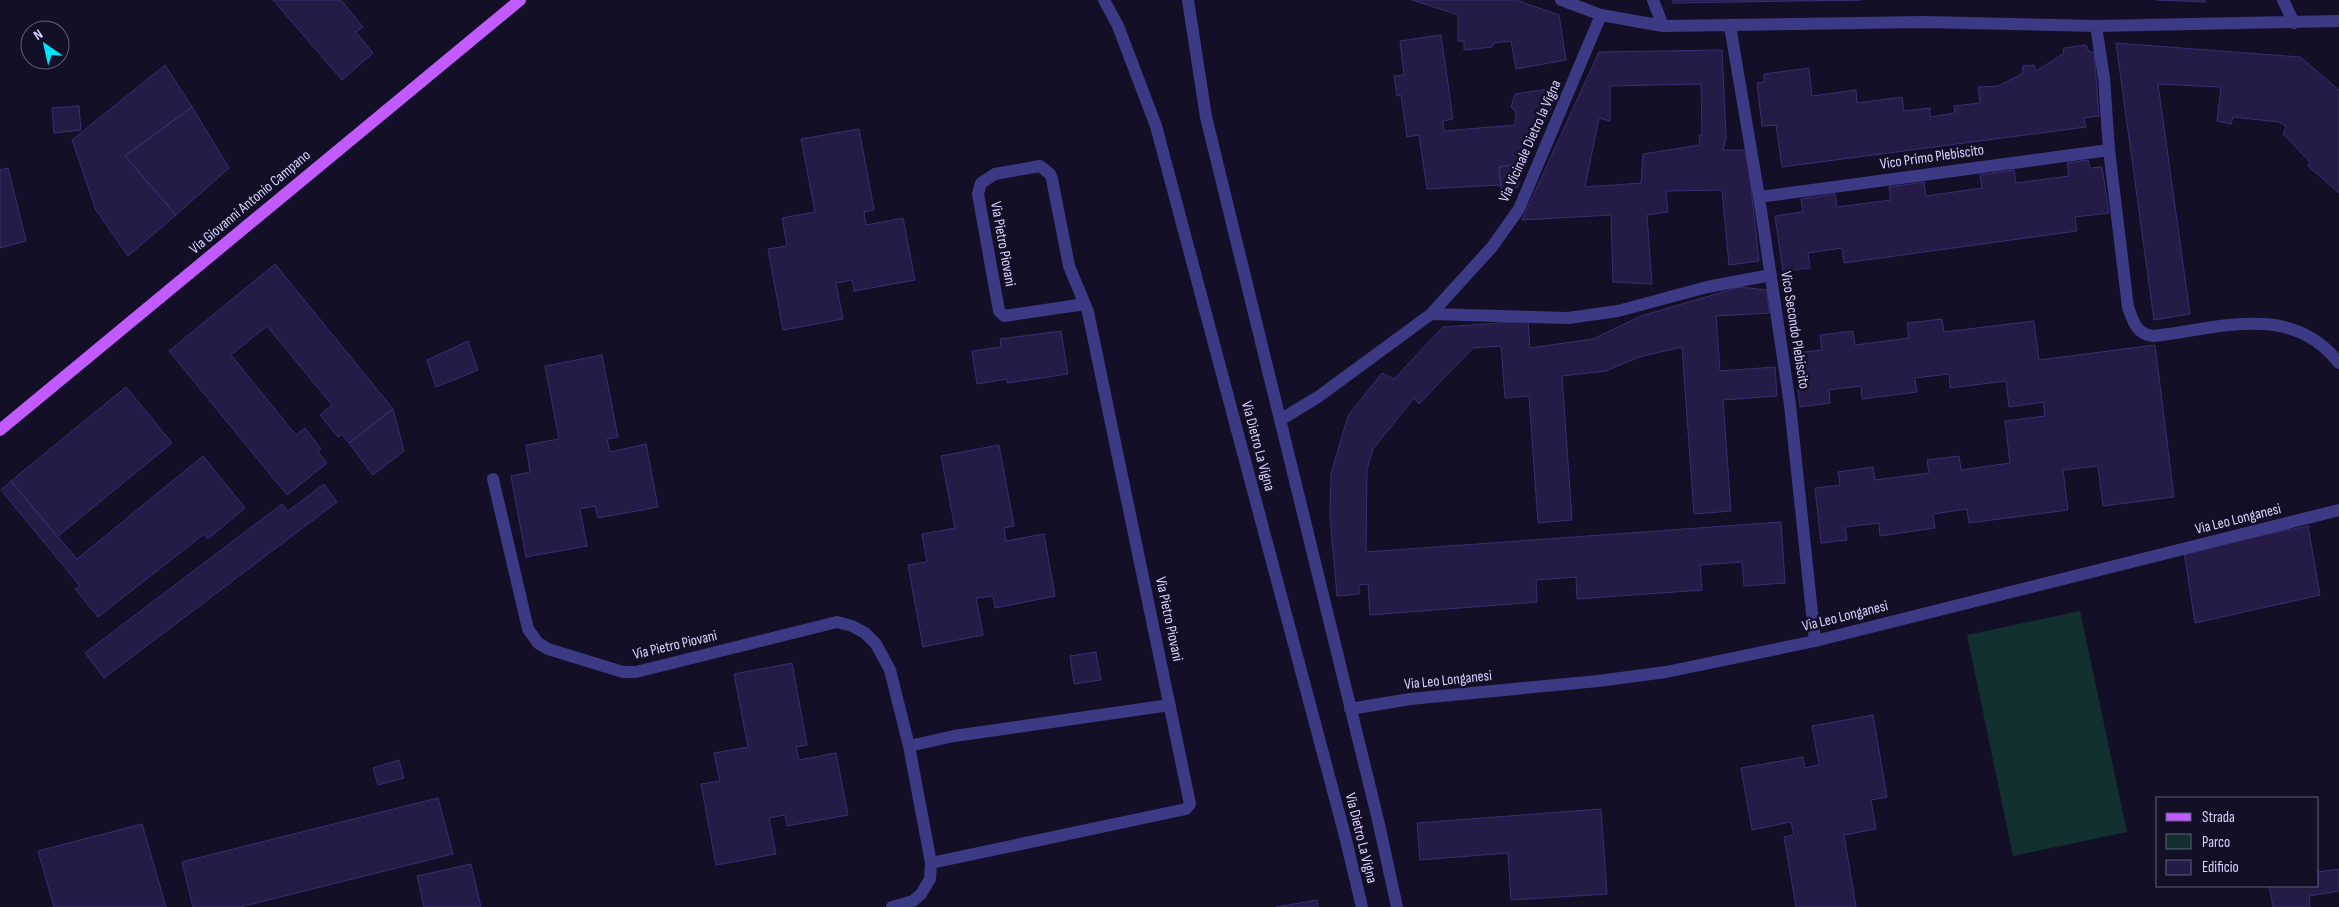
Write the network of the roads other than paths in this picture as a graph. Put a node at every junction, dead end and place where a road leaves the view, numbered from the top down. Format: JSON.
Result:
{"nodes":[{"id":1,"x":520,"y":0,"type":"edge"},
{"id":2,"x":1104,"y":0,"type":"edge"},
{"id":3,"x":1188,"y":0,"type":"edge"},
{"id":4,"x":1561,"y":0,"type":"edge"},
{"id":5,"x":1653,"y":0,"type":"edge"},
{"id":6,"x":2283,"y":0,"type":"edge"},
{"id":7,"x":1602,"y":15,"type":"junction"},
{"id":8,"x":2339,"y":21,"type":"edge"},
{"id":9,"x":2294,"y":23,"type":"junction"},
{"id":10,"x":1662,"y":26,"type":"junction"},
{"id":11,"x":1730,"y":26,"type":"junction"},
{"id":12,"x":2096,"y":26,"type":"junction"},
{"id":13,"x":2109,"y":150,"type":"junction"},
{"id":14,"x":1759,"y":197,"type":"junction"},
{"id":15,"x":1771,"y":275,"type":"junction"},
{"id":16,"x":1086,"y":304,"type":"junction"},
{"id":17,"x":1431,"y":314,"type":"junction"},
{"id":18,"x":2339,"y":363,"type":"edge"},
{"id":19,"x":1280,"y":420,"type":"junction"},
{"id":20,"x":0,"y":430,"type":"edge"},
{"id":21,"x":493,"y":479,"type":"dead end"},
{"id":22,"x":2339,"y":510,"type":"edge"},
{"id":23,"x":1815,"y":641,"type":"junction"},
{"id":24,"x":1170,"y":705,"type":"junction"},
{"id":25,"x":1350,"y":709,"type":"junction"},
{"id":26,"x":909,"y":746,"type":"junction"},
{"id":27,"x":931,"y":863,"type":"junction"},
{"id":28,"x":892,"y":907,"type":"edge"},
{"id":29,"x":1362,"y":907,"type":"edge"},
{"id":30,"x":1397,"y":907,"type":"edge"}],
"edges":[{"from":1,"to":20,"type":"main road","name":"Via Giovanni Antonio Campano"},
{"from":2,"to":29,"type":"street","name":"Via Dietro La Vigna"},
{"from":3,"to":19,"type":"street","name":"Via Dietro La Vigna"},
{"from":4,"to":7,"type":"street"},
{"from":5,"to":10,"type":"street"},
{"from":6,"to":9,"type":"street"},
{"from":7,"to":10,"type":"street"},
{"from":7,"to":17,"type":"street","name":"Via Vicinale Dietro la Vigna"},
{"from":8,"to":9,"type":"street"},
{"from":9,"to":12,"type":"street"},
{"from":10,"to":11,"type":"street"},
{"from":11,"to":12,"type":"street"},
{"from":11,"to":14,"type":"street","name":"Vico Secondo Plebiscito"},
{"from":12,"to":13,"type":"street"},
{"from":13,"to":14,"type":"street","name":"Vico Primo Plebiscito"},
{"from":13,"to":18,"type":"street"},
{"from":14,"to":15,"type":"street","name":"Vico Secondo Plebiscito"},
{"from":15,"to":17,"type":"street"},
{"from":15,"to":23,"type":"street","name":"Vico Secondo Plebiscito"},
{"from":16,"to":16,"type":"street","name":"Via Pietro Piovani"},
{"from":16,"to":24,"type":"street","name":"Via Pietro Piovani"},
{"from":17,"to":19,"type":"street","name":"Via Vicinale Dietro la Vigna"},
{"from":19,"to":25,"type":"street","name":"Via Dietro La Vigna"},
{"from":21,"to":26,"type":"street","name":"Via Pietro Piovani"},
{"from":22,"to":23,"type":"street","name":"Via Leo Longanesi"},
{"from":23,"to":25,"type":"street","name":"Via Leo Longanesi"},
{"from":24,"to":26,"type":"street"},
{"from":24,"to":27,"type":"street","name":"Via Pietro Piovani"},
{"from":25,"to":30,"type":"street","name":"Via Dietro La Vigna"},
{"from":26,"to":27,"type":"street","name":"Via Pietro Piovani"},
{"from":27,"to":28,"type":"street","name":"Via Pietro Piovani"}]}
